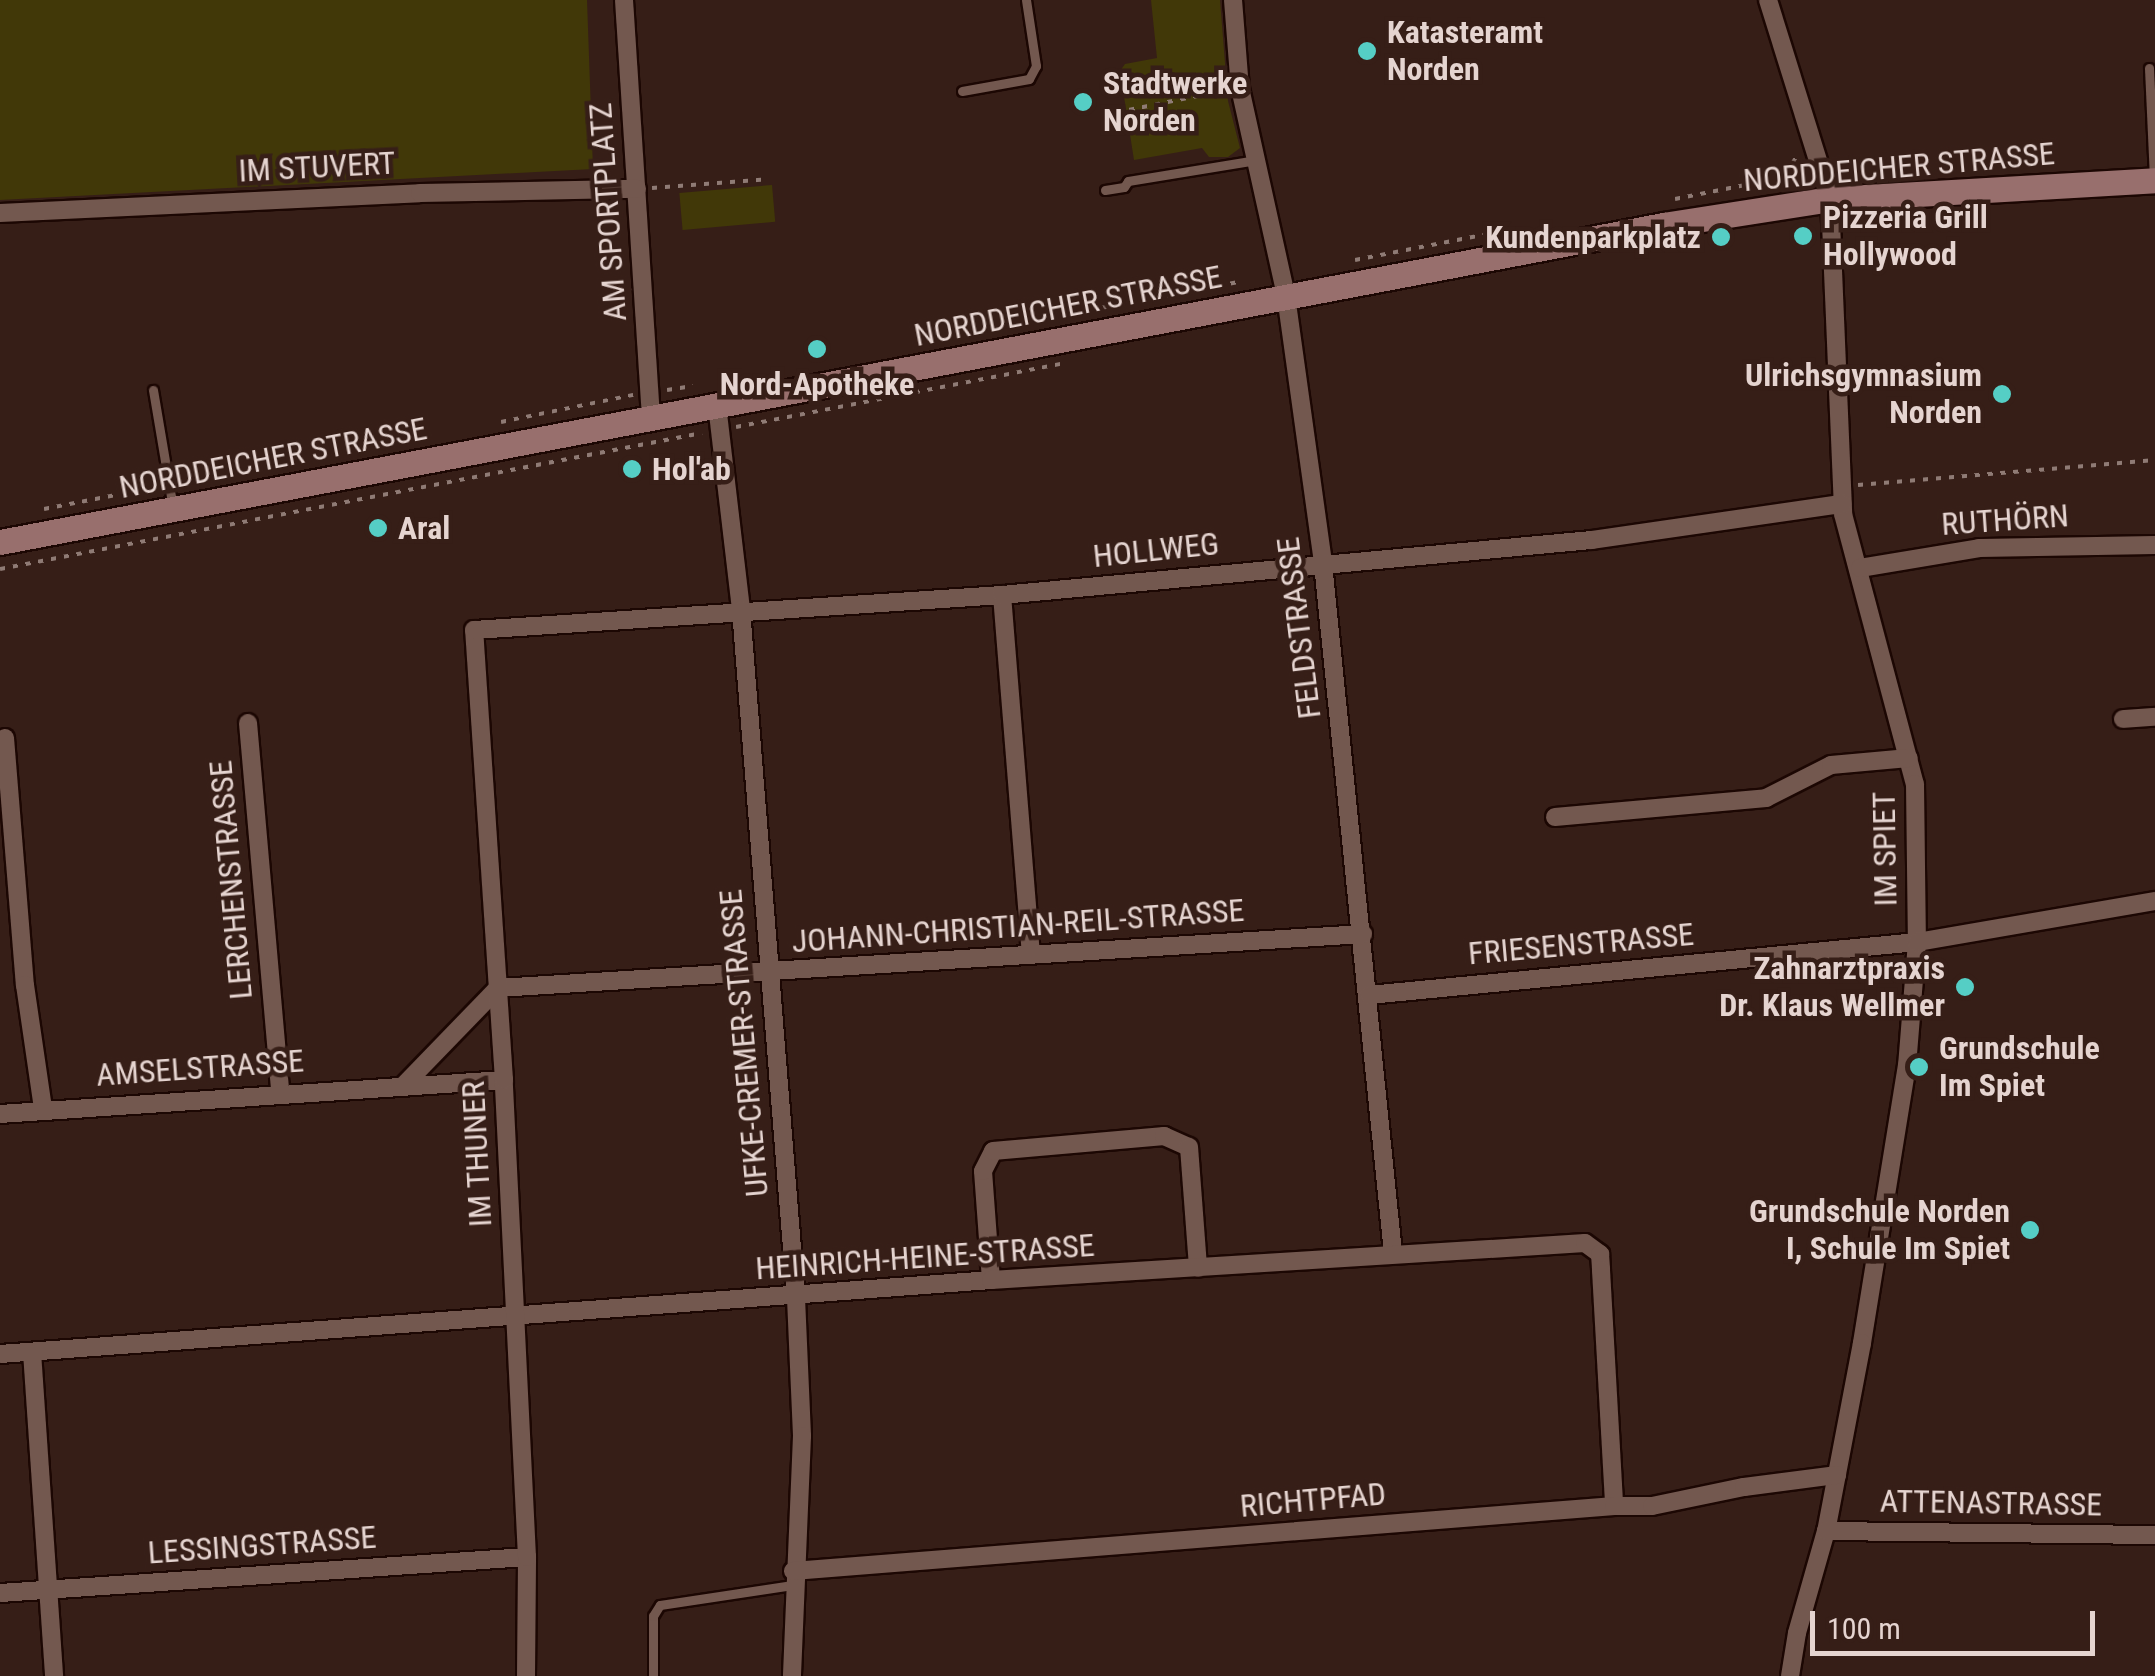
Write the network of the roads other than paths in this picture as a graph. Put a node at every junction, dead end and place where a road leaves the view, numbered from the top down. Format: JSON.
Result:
{"nodes":[{"id":1,"x":624,"y":0,"type":"edge"},
{"id":2,"x":1026,"y":0,"type":"edge"},
{"id":3,"x":1233,"y":0,"type":"edge"},
{"id":4,"x":1768,"y":0,"type":"edge"},
{"id":5,"x":2149,"y":68,"type":"dead end"},
{"id":6,"x":962,"y":91,"type":"dead end"},
{"id":7,"x":1256,"y":160,"type":"junction"},
{"id":8,"x":2155,"y":180,"type":"edge"},
{"id":9,"x":638,"y":189,"type":"junction"},
{"id":10,"x":1104,"y":190,"type":"dead end"},
{"id":11,"x":1830,"y":199,"type":"junction"},
{"id":12,"x":0,"y":213,"type":"edge"},
{"id":13,"x":1286,"y":296,"type":"junction"},
{"id":14,"x":153,"y":390,"type":"dead end"},
{"id":15,"x":718,"y":418,"type":"junction"},
{"id":16,"x":651,"y":419,"type":"junction"},
{"id":17,"x":171,"y":497,"type":"junction"},
{"id":18,"x":1842,"y":504,"type":"junction"},
{"id":19,"x":0,"y":542,"type":"edge"},
{"id":20,"x":2155,"y":545,"type":"edge"},
{"id":21,"x":1322,"y":564,"type":"junction"},
{"id":22,"x":1860,"y":568,"type":"junction"},
{"id":23,"x":1002,"y":595,"type":"junction"},
{"id":24,"x":741,"y":610,"type":"junction"},
{"id":25,"x":474,"y":630,"type":"joint"},
{"id":26,"x":2155,"y":716,"type":"edge"},
{"id":27,"x":2123,"y":719,"type":"dead end"},
{"id":28,"x":248,"y":722,"type":"dead end"},
{"id":29,"x":5,"y":738,"type":"dead end"},
{"id":30,"x":1909,"y":758,"type":"junction"},
{"id":31,"x":1554,"y":817,"type":"dead end"},
{"id":32,"x":2155,"y":901,"type":"edge"},
{"id":33,"x":1362,"y":934,"type":"junction"},
{"id":34,"x":1917,"y":942,"type":"junction"},
{"id":35,"x":1030,"y":954,"type":"junction"},
{"id":36,"x":767,"y":973,"type":"junction"},
{"id":37,"x":498,"y":988,"type":"junction"},
{"id":38,"x":1369,"y":994,"type":"junction"},
{"id":39,"x":504,"y":1080,"type":"junction"},
{"id":40,"x":404,"y":1085,"type":"junction"},
{"id":41,"x":280,"y":1092,"type":"junction"},
{"id":42,"x":43,"y":1109,"type":"junction"},
{"id":43,"x":0,"y":1114,"type":"edge"},
{"id":44,"x":1393,"y":1253,"type":"junction"},
{"id":45,"x":1198,"y":1268,"type":"junction"},
{"id":46,"x":992,"y":1280,"type":"junction"},
{"id":47,"x":796,"y":1298,"type":"junction"},
{"id":48,"x":516,"y":1316,"type":"junction"},
{"id":49,"x":32,"y":1352,"type":"junction"},
{"id":50,"x":0,"y":1354,"type":"edge"},
{"id":51,"x":1837,"y":1475,"type":"junction"},
{"id":52,"x":1614,"y":1506,"type":"junction"},
{"id":53,"x":1826,"y":1532,"type":"junction"},
{"id":54,"x":2155,"y":1535,"type":"edge"},
{"id":55,"x":527,"y":1557,"type":"junction"},
{"id":56,"x":793,"y":1578,"type":"junction"},
{"id":57,"x":48,"y":1590,"type":"junction"},
{"id":58,"x":0,"y":1593,"type":"edge"},
{"id":59,"x":54,"y":1676,"type":"edge"},
{"id":60,"x":526,"y":1676,"type":"edge"},
{"id":61,"x":653,"y":1676,"type":"edge"},
{"id":62,"x":792,"y":1676,"type":"edge"},
{"id":63,"x":1790,"y":1676,"type":"edge"}],
"edges":[{"from":1,"to":9,"type":"street","name":"AM SPORTPLATZ"},
{"from":2,"to":6,"type":"lane"},
{"from":3,"to":7,"type":"street","name":"FELDSTRASSE"},
{"from":4,"to":11,"type":"street","name":"IM SPIET"},
{"from":5,"to":8,"type":"lane"},
{"from":7,"to":10,"type":"lane"},
{"from":7,"to":13,"type":"street","name":"FELDSTRASSE"},
{"from":8,"to":11,"type":"main road","name":"NORDDEICHER STRASSE"},
{"from":9,"to":12,"type":"street","name":"IM STUVERT"},
{"from":9,"to":16,"type":"street","name":"AM SPORTPLATZ"},
{"from":11,"to":13,"type":"main road","name":"NORDDEICHER STRASSE"},
{"from":11,"to":18,"type":"street","name":"IM SPIET"},
{"from":13,"to":15,"type":"main road","name":"NORDDEICHER STRASSE"},
{"from":13,"to":21,"type":"street","name":"FELDSTRASSE"},
{"from":14,"to":17,"type":"lane"},
{"from":15,"to":16,"type":"main road","name":"NORDDEICHER STRASSE"},
{"from":15,"to":24,"type":"street","name":"UFKE-CREMER-STRASSE"},
{"from":16,"to":17,"type":"main road","name":"NORDDEICHER STRASSE"},
{"from":17,"to":19,"type":"main road","name":"NORDDEICHER STRASSE"},
{"from":18,"to":21,"type":"street","name":"HOLLWEG"},
{"from":18,"to":22,"type":"street","name":"IM SPIET"},
{"from":20,"to":22,"type":"street","name":"RUTHÖRN"},
{"from":21,"to":23,"type":"street","name":"HOLLWEG"},
{"from":21,"to":33,"type":"street","name":"FELDSTRASSE"},
{"from":22,"to":30,"type":"street","name":"IM SPIET"},
{"from":23,"to":24,"type":"street","name":"HOLLWEG"},
{"from":23,"to":35,"type":"street"},
{"from":24,"to":25,"type":"street","name":"HOLLWEG"},
{"from":24,"to":36,"type":"street","name":"UFKE-CREMER-STRASSE"},
{"from":25,"to":37,"type":"street","name":"IM THUNER"},
{"from":26,"to":27,"type":"street"},
{"from":28,"to":41,"type":"street","name":"LERCHENSTRASSE"},
{"from":29,"to":42,"type":"street"},
{"from":30,"to":31,"type":"street"},
{"from":30,"to":34,"type":"street","name":"IM SPIET"},
{"from":32,"to":34,"type":"street","name":"FRIESENSTRASSE"},
{"from":33,"to":35,"type":"street","name":"JOHANN-CHRISTIAN-REIL-STRASSE"},
{"from":33,"to":38,"type":"street","name":"FELDSTRASSE"},
{"from":34,"to":38,"type":"street","name":"FRIESENSTRASSE"},
{"from":34,"to":51,"type":"street","name":"IM SPIET"},
{"from":35,"to":36,"type":"street","name":"JOHANN-CHRISTIAN-REIL-STRASSE"},
{"from":36,"to":37,"type":"street","name":"JOHANN-CHRISTIAN-REIL-STRASSE"},
{"from":36,"to":47,"type":"street","name":"UFKE-CREMER-STRASSE"},
{"from":37,"to":39,"type":"street","name":"IM THUNER"},
{"from":37,"to":40,"type":"street"},
{"from":38,"to":44,"type":"street","name":"FELDSTRASSE"},
{"from":39,"to":40,"type":"street","name":"AMSELSTRASSE"},
{"from":39,"to":48,"type":"street","name":"IM THUNER"},
{"from":40,"to":41,"type":"street","name":"AMSELSTRASSE"},
{"from":41,"to":42,"type":"street","name":"AMSELSTRASSE"},
{"from":42,"to":43,"type":"street","name":"AMSELSTRASSE"},
{"from":44,"to":45,"type":"street","name":"HEINRICH-HEINE-STRASSE"},
{"from":44,"to":52,"type":"street","name":"HEINRICH-HEINE-STRASSE"},
{"from":45,"to":46,"type":"street","name":"HEINRICH-HEINE-STRASSE"},
{"from":45,"to":46,"type":"street"},
{"from":46,"to":47,"type":"street","name":"HEINRICH-HEINE-STRASSE"},
{"from":47,"to":48,"type":"street","name":"HEINRICH-HEINE-STRASSE"},
{"from":47,"to":56,"type":"street","name":"UFKE-CREMER-STRASSE"},
{"from":48,"to":49,"type":"street","name":"HEINRICH-HEINE-STRASSE"},
{"from":48,"to":55,"type":"street","name":"IM THUNER"},
{"from":49,"to":50,"type":"street","name":"HEINRICH-HEINE-STRASSE"},
{"from":49,"to":57,"type":"street"},
{"from":51,"to":52,"type":"street","name":"RICHTPFAD"},
{"from":51,"to":53,"type":"street","name":"IM SPIET"},
{"from":52,"to":56,"type":"street","name":"RICHTPFAD"},
{"from":53,"to":54,"type":"street","name":"ATTENASTRASSE"},
{"from":53,"to":63,"type":"street","name":"IM SPIET"},
{"from":55,"to":57,"type":"street","name":"LESSINGSTRASSE"},
{"from":55,"to":60,"type":"street","name":"IM THUNER"},
{"from":56,"to":61,"type":"lane"},
{"from":56,"to":62,"type":"street","name":"UFKE-CREMER-STRASSE"},
{"from":57,"to":58,"type":"street","name":"LESSINGSTRASSE"},
{"from":57,"to":59,"type":"street"}]}
